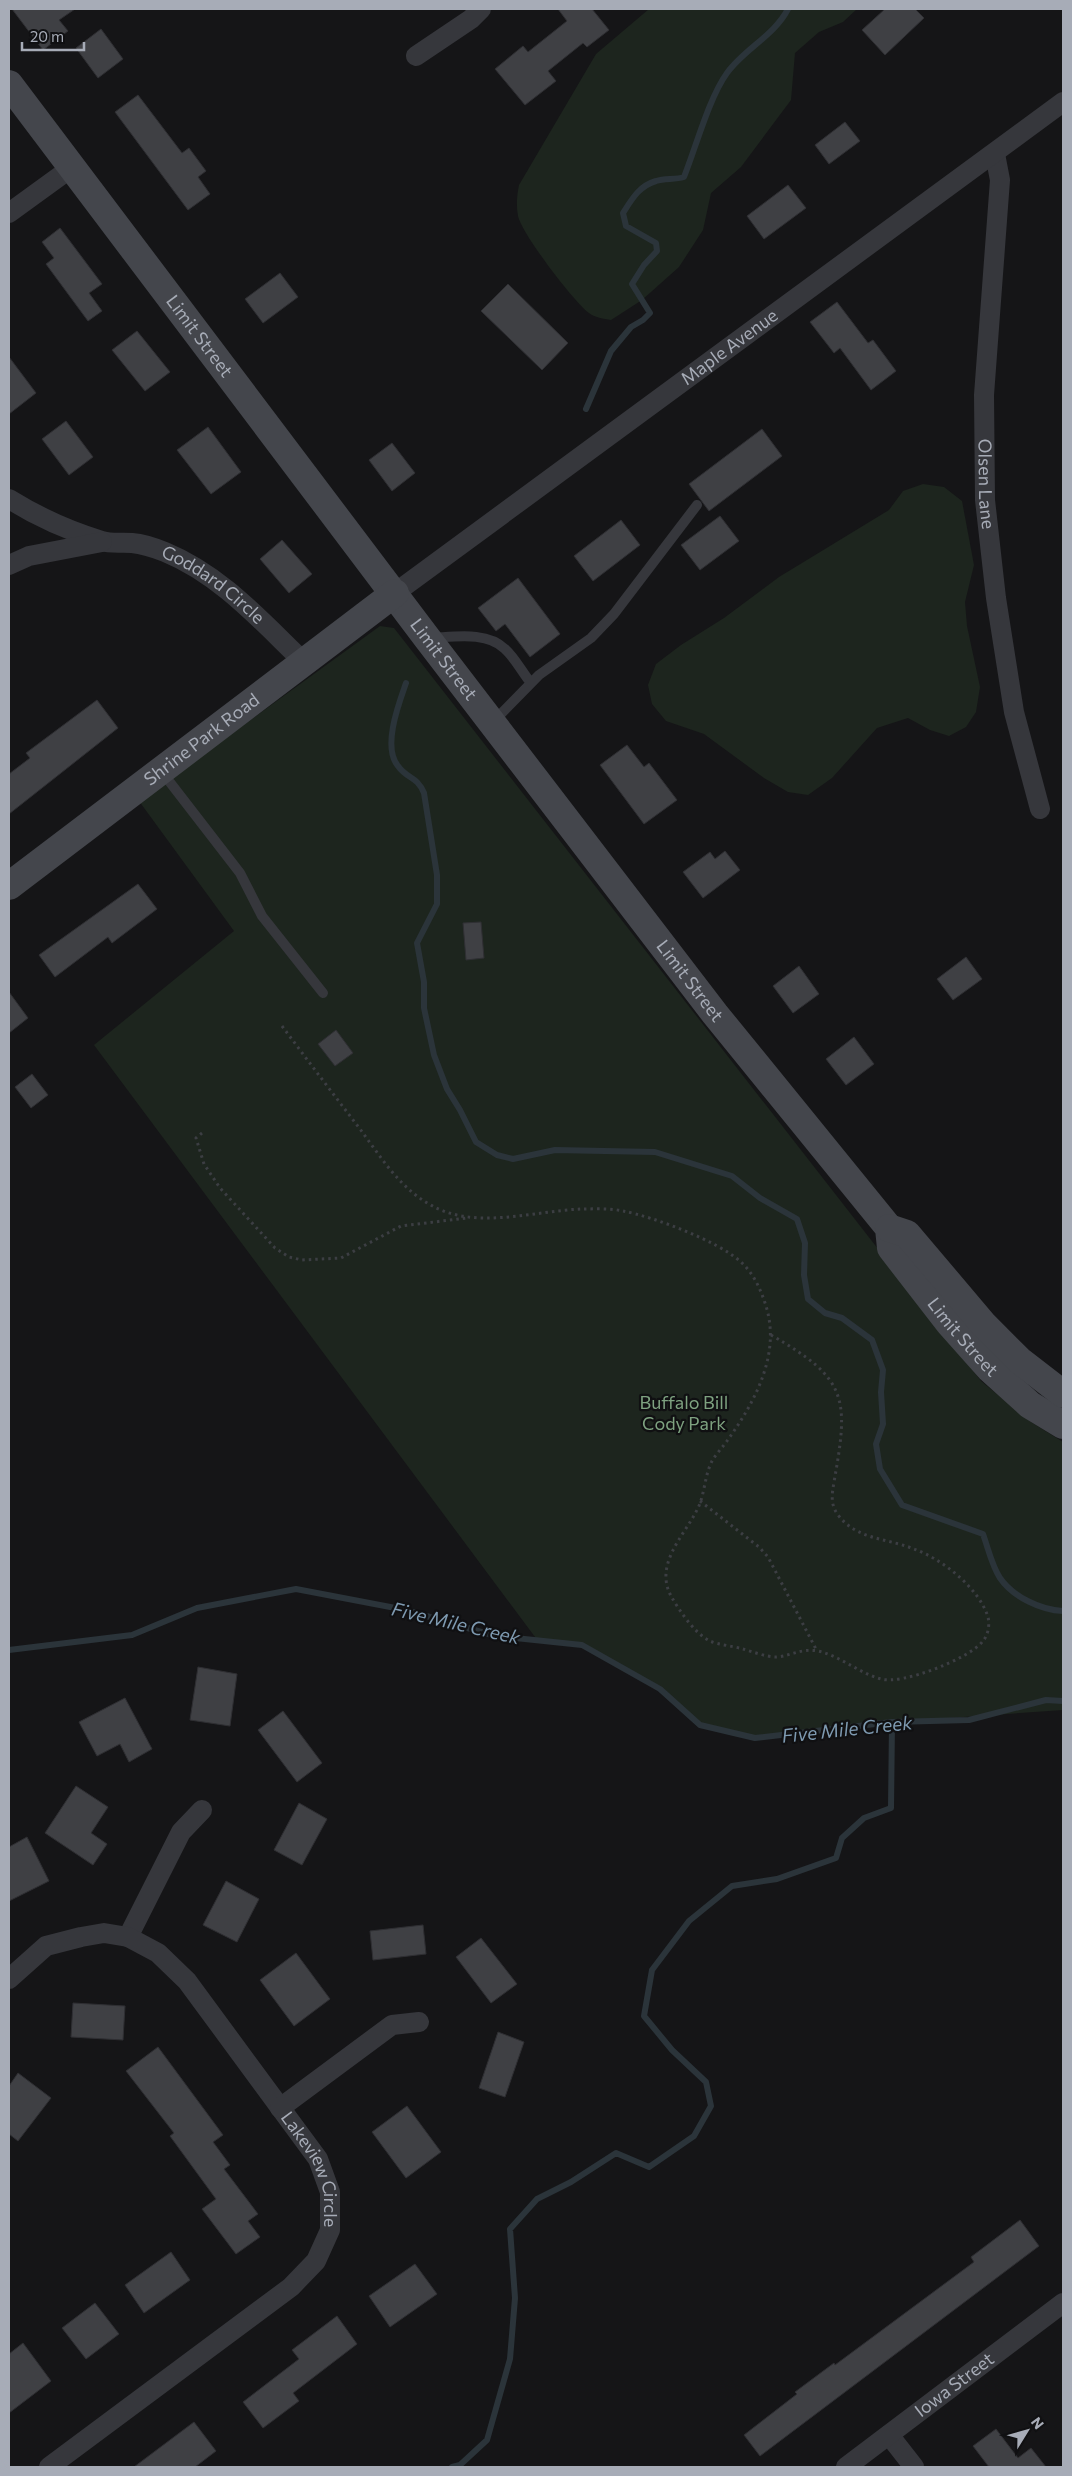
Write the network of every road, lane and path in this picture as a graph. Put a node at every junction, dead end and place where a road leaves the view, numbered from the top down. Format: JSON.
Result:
{"nodes":[{"id":1,"x":481,"y":9,"type":"edge"},
{"id":2,"x":416,"y":56,"type":"dead end"},
{"id":3,"x":9,"y":84,"type":"edge"},
{"id":4,"x":1063,"y":102,"type":"edge"},
{"id":5,"x":995,"y":154,"type":"junction"},
{"id":6,"x":71,"y":168,"type":"junction"},
{"id":7,"x":9,"y":213,"type":"edge"},
{"id":8,"x":9,"y":499,"type":"edge"},
{"id":9,"x":697,"y":505,"type":"dead end"},
{"id":10,"x":104,"y":542,"type":"junction"},
{"id":11,"x":9,"y":565,"type":"edge"},
{"id":12,"x":395,"y":593,"type":"junction"},
{"id":13,"x":427,"y":638,"type":"junction"},
{"id":14,"x":304,"y":662,"type":"junction"},
{"id":15,"x":530,"y":683,"type":"junction"},
{"id":16,"x":493,"y":723,"type":"junction"},
{"id":17,"x":162,"y":771,"type":"junction"},
{"id":18,"x":1040,"y":809,"type":"dead end"},
{"id":19,"x":9,"y":886,"type":"edge"},
{"id":20,"x":323,"y":994,"type":"dead end"},
{"id":21,"x":282,"y":1026,"type":"dead end"},
{"id":22,"x":202,"y":1133,"type":"dead end"},
{"id":23,"x":473,"y":1218,"type":"junction"},
{"id":24,"x":888,"y":1228,"type":"junction"},
{"id":25,"x":771,"y":1335,"type":"junction"},
{"id":26,"x":1063,"y":1394,"type":"edge"},
{"id":27,"x":1063,"y":1425,"type":"edge"},
{"id":28,"x":700,"y":1501,"type":"junction"},
{"id":29,"x":817,"y":1651,"type":"junction"},
{"id":30,"x":202,"y":1810,"type":"dead end"},
{"id":31,"x":128,"y":1937,"type":"junction"},
{"id":32,"x":9,"y":1980,"type":"edge"},
{"id":33,"x":419,"y":2022,"type":"dead end"},
{"id":34,"x":280,"y":2108,"type":"junction"},
{"id":35,"x":1063,"y":2303,"type":"edge"},
{"id":36,"x":889,"y":2435,"type":"junction"},
{"id":37,"x":49,"y":2467,"type":"edge"},
{"id":38,"x":846,"y":2467,"type":"edge"},
{"id":39,"x":914,"y":2467,"type":"edge"}],
"edges":[{"from":1,"to":2,"type":"street"},
{"from":3,"to":6,"type":"street","name":"Limit Street"},
{"from":4,"to":5,"type":"street","name":"Maple Avenue"},
{"from":5,"to":12,"type":"street","name":"Maple Avenue"},
{"from":5,"to":18,"type":"street","name":"Olsen Lane"},
{"from":6,"to":7,"type":"street"},
{"from":6,"to":12,"type":"street","name":"Limit Street"},
{"from":8,"to":10,"type":"street","name":"Goddard Circle"},
{"from":9,"to":15,"type":"lane"},
{"from":10,"to":11,"type":"street","name":"Goddard Circle"},
{"from":10,"to":14,"type":"street","name":"Goddard Circle"},
{"from":12,"to":13,"type":"street","name":"Limit Street"},
{"from":12,"to":14,"type":"street","name":"Shrine Park Road"},
{"from":13,"to":15,"type":"lane"},
{"from":13,"to":16,"type":"street","name":"Limit Street"},
{"from":14,"to":17,"type":"street","name":"Shrine Park Road"},
{"from":15,"to":16,"type":"lane"},
{"from":16,"to":24,"type":"street","name":"Limit Street"},
{"from":17,"to":19,"type":"street","name":"Shrine Park Road"},
{"from":17,"to":20,"type":"lane"},
{"from":21,"to":23,"type":"path"},
{"from":22,"to":23,"type":"path"},
{"from":23,"to":25,"type":"path"},
{"from":24,"to":26,"type":"street","name":"Limit Street"},
{"from":24,"to":27,"type":"street","name":"Limit Street"},
{"from":25,"to":28,"type":"path"},
{"from":25,"to":29,"type":"path"},
{"from":28,"to":29,"type":"path"},
{"from":28,"to":29,"type":"path"},
{"from":30,"to":31,"type":"street"},
{"from":31,"to":32,"type":"street","name":"Lakeview Circle"},
{"from":31,"to":34,"type":"street","name":"Lakeview Circle"},
{"from":33,"to":34,"type":"street"},
{"from":34,"to":37,"type":"street","name":"Lakeview Circle"},
{"from":35,"to":36,"type":"street","name":"Iowa Street"},
{"from":36,"to":38,"type":"street","name":"Iowa Street"},
{"from":36,"to":39,"type":"street"}]}
